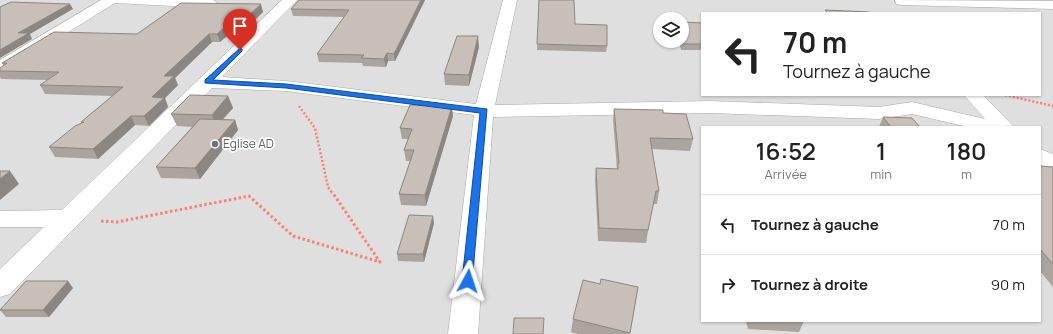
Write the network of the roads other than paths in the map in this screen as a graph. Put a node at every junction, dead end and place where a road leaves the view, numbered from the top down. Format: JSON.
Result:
{"nodes":[{"id":1,"x":111,"y":0,"type":"edge"},
{"id":2,"x":119,"y":0,"type":"edge"},
{"id":3,"x":510,"y":0,"type":"edge"},
{"id":4,"x":228,"y":5,"type":"edge"},
{"id":5,"x":280,"y":5,"type":"edge"},
{"id":6,"x":902,"y":5,"type":"edge"},
{"id":7,"x":1053,"y":5,"type":"edge"},
{"id":8,"x":0,"y":67,"type":"edge"},
{"id":9,"x":207,"y":82,"type":"junction"},
{"id":10,"x":969,"y":96,"type":"edge"},
{"id":11,"x":974,"y":96,"type":"edge"},
{"id":12,"x":484,"y":111,"type":"junction"},
{"id":13,"x":936,"y":114,"type":"junction"},
{"id":14,"x":990,"y":126,"type":"edge"},
{"id":15,"x":1003,"y":126,"type":"edge"},
{"id":16,"x":1041,"y":156,"type":"edge"},
{"id":17,"x":1053,"y":164,"type":"edge"},
{"id":18,"x":69,"y":218,"type":"junction"},
{"id":19,"x":0,"y":219,"type":"edge"},
{"id":20,"x":0,"y":286,"type":"edge"},
{"id":21,"x":460,"y":332,"type":"edge"}],
"edges":[{"from":1,"to":8,"type":"street"},
{"from":2,"to":4,"type":"street"},
{"from":3,"to":12,"type":"street"},
{"from":5,"to":9,"type":"street"},
{"from":6,"to":7,"type":"street"},
{"from":9,"to":12,"type":"street"},
{"from":9,"to":18,"type":"street"},
{"from":10,"to":13,"type":"street"},
{"from":11,"to":15,"type":"street"},
{"from":12,"to":13,"type":"street"},
{"from":12,"to":21,"type":"street"},
{"from":13,"to":14,"type":"street"},
{"from":16,"to":17,"type":"street"},
{"from":18,"to":19,"type":"street"},
{"from":18,"to":20,"type":"street"}]}
